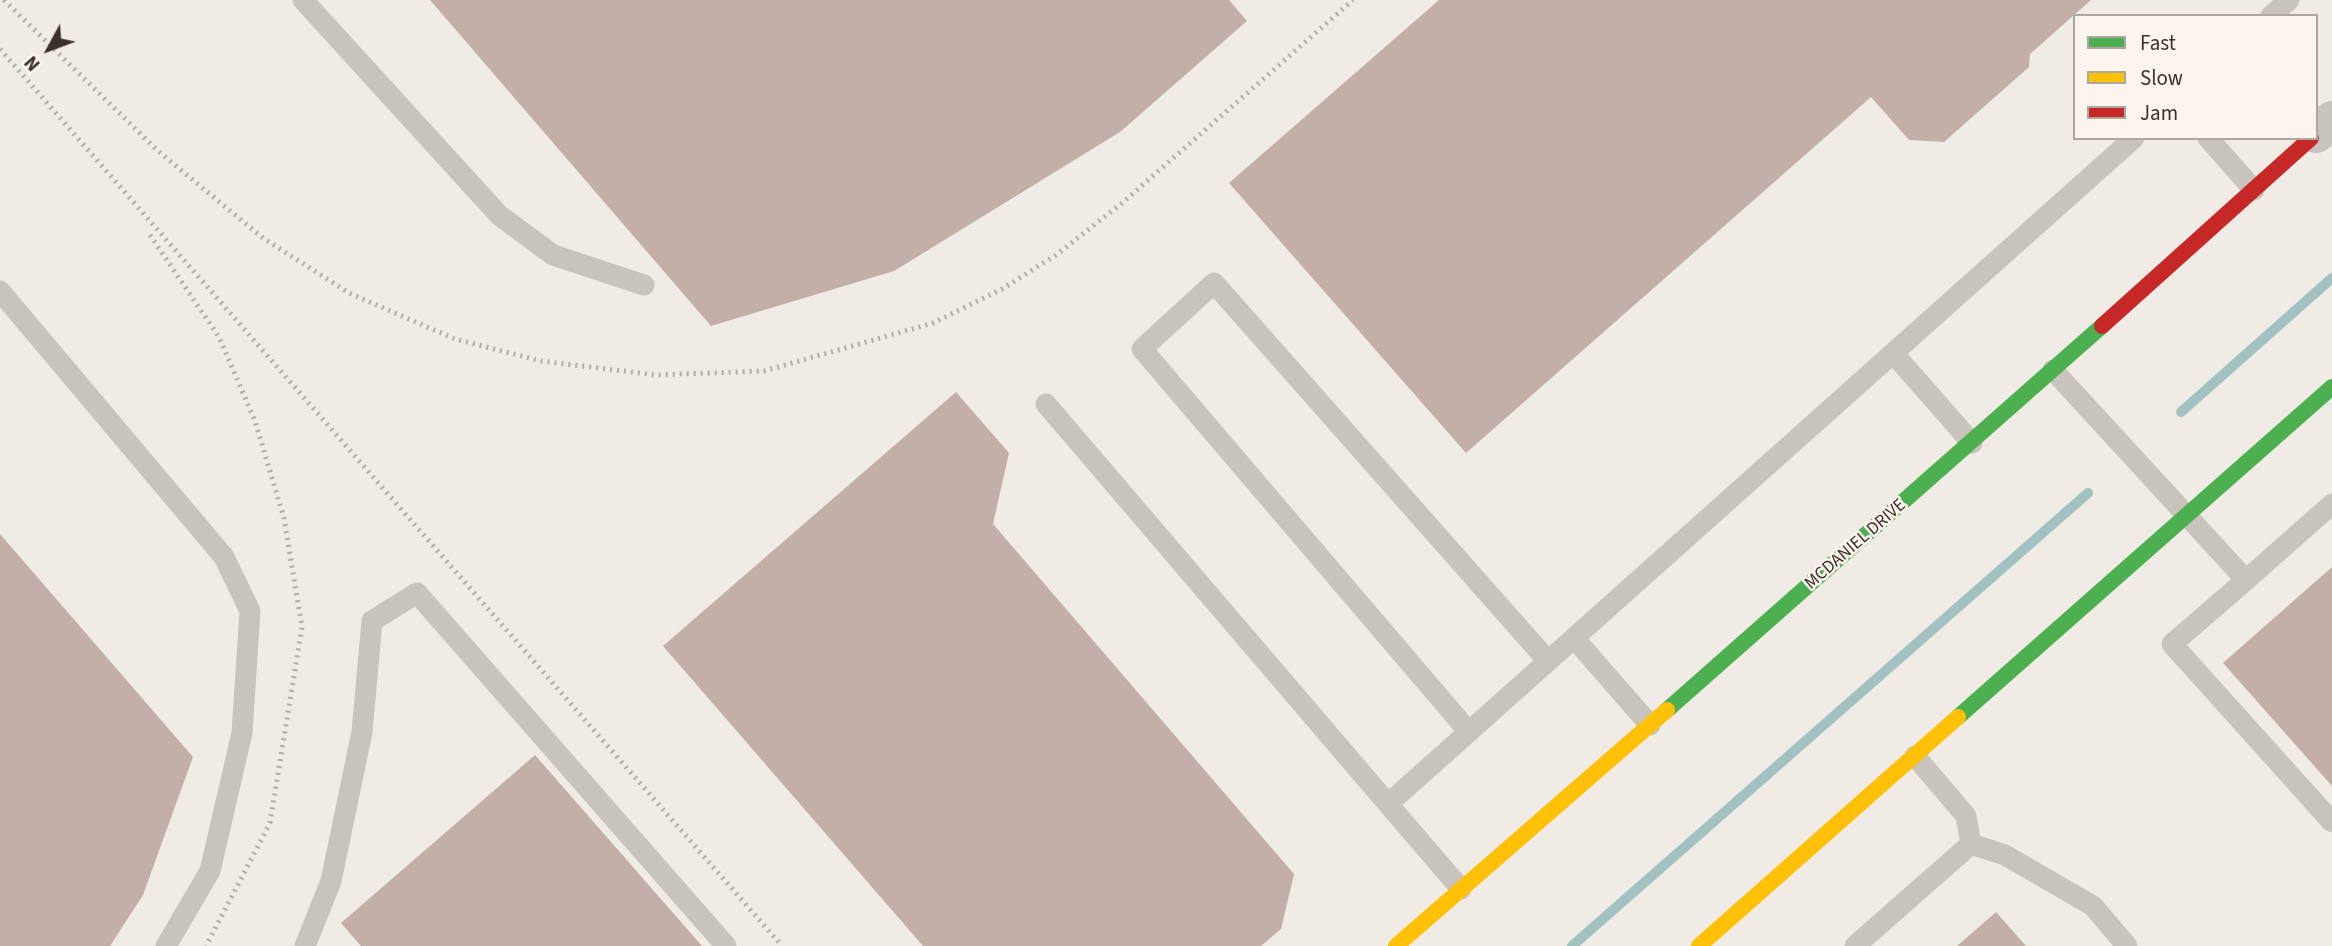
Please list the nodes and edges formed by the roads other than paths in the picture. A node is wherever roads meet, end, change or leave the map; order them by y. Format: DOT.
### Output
graph roads {
  1 [pos="303,0"];
  2 [pos="2289,0"];
  3 [pos="2273,14"];
  4 [pos="2332,120"];
  5 [pos="2318,132"];
  6 [pos="2132,140"];
  7 [pos="2210,140"];
  8 [pos="2309,140"];
  9 [pos="2254,190"];
  10 [pos="644,285"];
  11 [pos="0,291"];
  12 [pos="1893,353"];
  13 [pos="2053,370"];
  14 [pos="2332,387"];
  15 [pos="1046,404"];
  16 [pos="1972,443"];
  17 [pos="2332,504"];
  18 [pos="2186,516"];
  19 [pos="2246,580"];
  20 [pos="1574,638"];
  21 [pos="1548,661"];
  22 [pos="1650,725"];
  23 [pos="1469,732"];
  24 [pos="1915,756"];
  25 [pos="1388,804"];
  26 [pos="2332,822"];
  27 [pos="1971,844"];
  28 [pos="1461,889"];
  29 [pos="166,946"];
  30 [pos="305,946"];
  31 [pos="726,946"];
  32 [pos="1396,946"];
  33 [pos="1699,946"];
  34 [pos="1855,946"];
  35 [pos="2127,946"];
  1 -- 10 [label="lane"];
  2 -- 3 [label="lane"];
  4 -- 5 [label="street"];
  6 -- 12 [label="lane"];
  7 -- 9 [label="lane"];
  8 -- 9 [label="street, MCDANIEL DRIVE"];
  9 -- 13 [label="street, MCDANIEL DRIVE"];
  11 -- 29 [label="lane"];
  12 -- 16 [label="lane"];
  12 -- 20 [label="lane"];
  13 -- 16 [label="street, MCDANIEL DRIVE"];
  13 -- 18 [label="lane"];
  14 -- 18 [label="street"];
  15 -- 25 [label="lane"];
  16 -- 22 [label="street, MCDANIEL DRIVE"];
  17 -- 19 [label="lane"];
  18 -- 19 [label="lane"];
  18 -- 24 [label="street"];
  19 -- 26 [label="lane"];
  20 -- 21 [label="lane"];
  20 -- 22 [label="lane"];
  21 -- 23 [label="lane"];
  21 -- 23 [label="lane"];
  22 -- 28 [label="street, MCDANIEL DRIVE"];
  23 -- 25 [label="lane"];
  24 -- 27 [label="lane"];
  24 -- 33 [label="street"];
  25 -- 28 [label="lane"];
  27 -- 34 [label="lane"];
  27 -- 35 [label="lane"];
  28 -- 32 [label="street, MCDANIEL DRIVE"];
  30 -- 31 [label="lane"];
}
